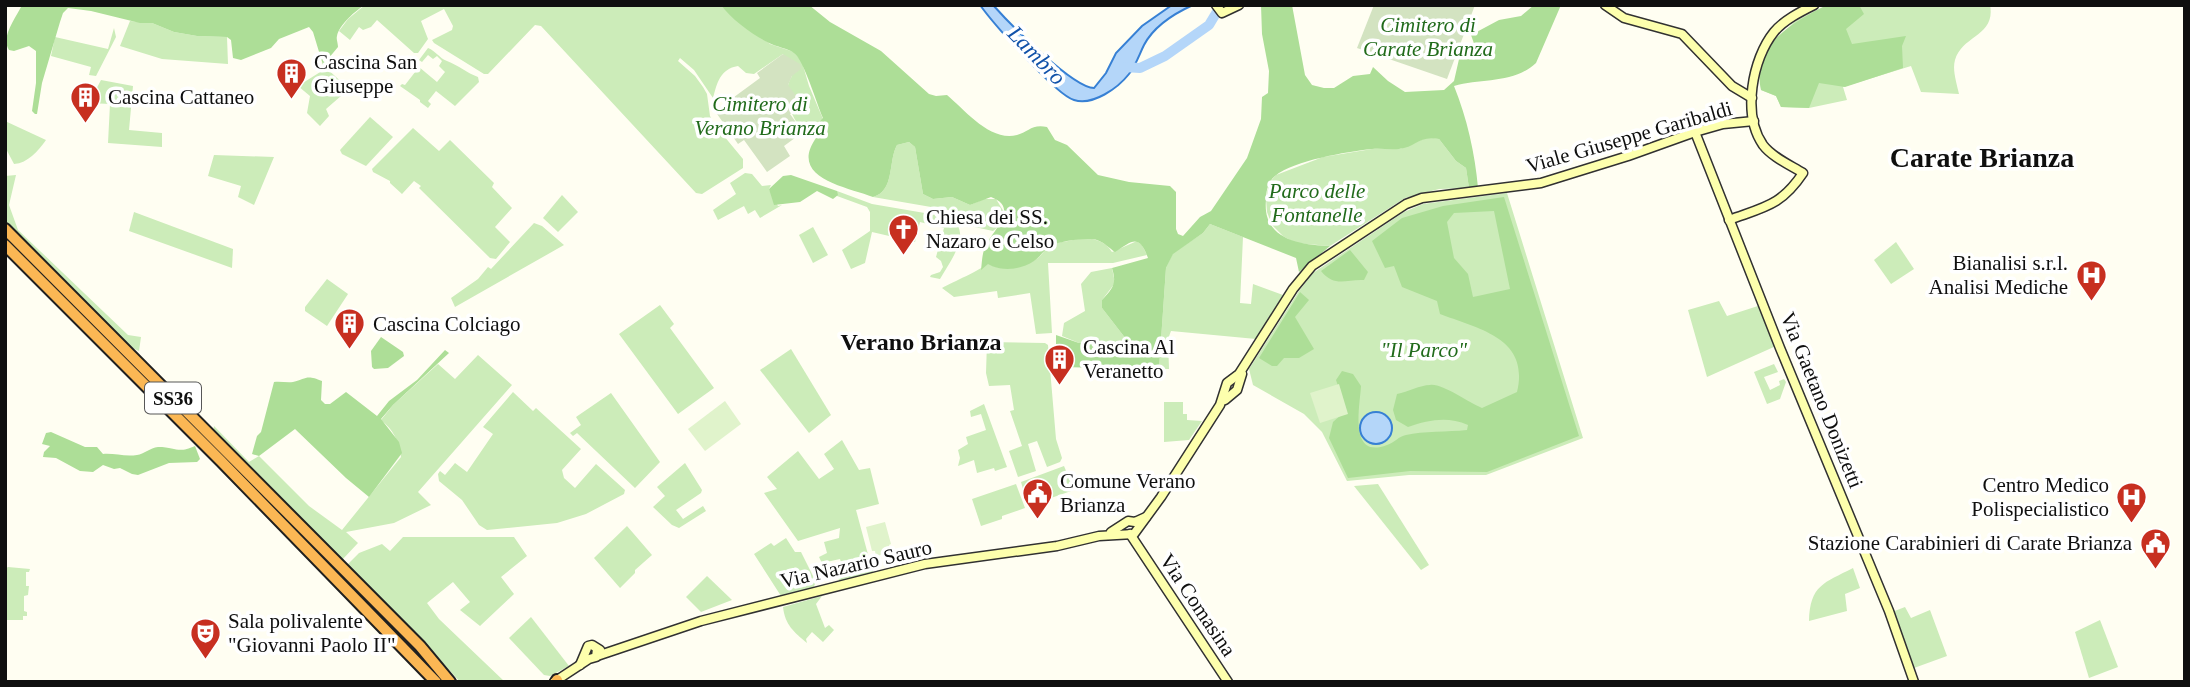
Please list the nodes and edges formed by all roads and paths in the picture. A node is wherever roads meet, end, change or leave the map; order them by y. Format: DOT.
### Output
graph roads {
  1 [pos="1239,5"];
  2 [pos="1605,5"];
  3 [pos="1814,5"];
  4 [pos="1218,9"];
  5 [pos="1752,98"];
  6 [pos="1754,121"];
  7 [pos="1695,132"];
  8 [pos="1729,220"];
  9 [pos="5,229"];
  10 [pos="5,245"];
  11 [pos="1132,529"];
  12 [pos="330,564"];
  13 [pos="344,578"];
  14 [pos="556,681"];
  15 [pos="436,682"];
  16 [pos="450,682"];
  17 [pos="1228,682"];
  18 [pos="1914,682"];
  1 -- 4 [label="main road"];
  2 -- 5 [label="main road"];
  3 -- 5 [label="main road"];
  5 -- 6 [label="main road"];
  6 -- 7 [label="main road, Viale Giuseppe Garibaldi"];
  6 -- 8 [label="main road"];
  7 -- 8 [label="main road, Via Gaetano Donizetti"];
  7 -- 11 [label="main road, Viale Giuseppe Garibaldi"];
  8 -- 18 [label="main road, Via Gaetano Donizetti"];
  9 -- 12 [label="highway, SS36"];
  10 -- 12 [label="highway, SS36"];
  11 -- 14 [label="main road, Via Nazario Sauro"];
  11 -- 17 [label="main road, Via Comasina"];
  12 -- 13 [label="highway, SS36"];
  13 -- 15 [label="highway, SS36"];
  13 -- 16 [label="highway, SS36"];
}
